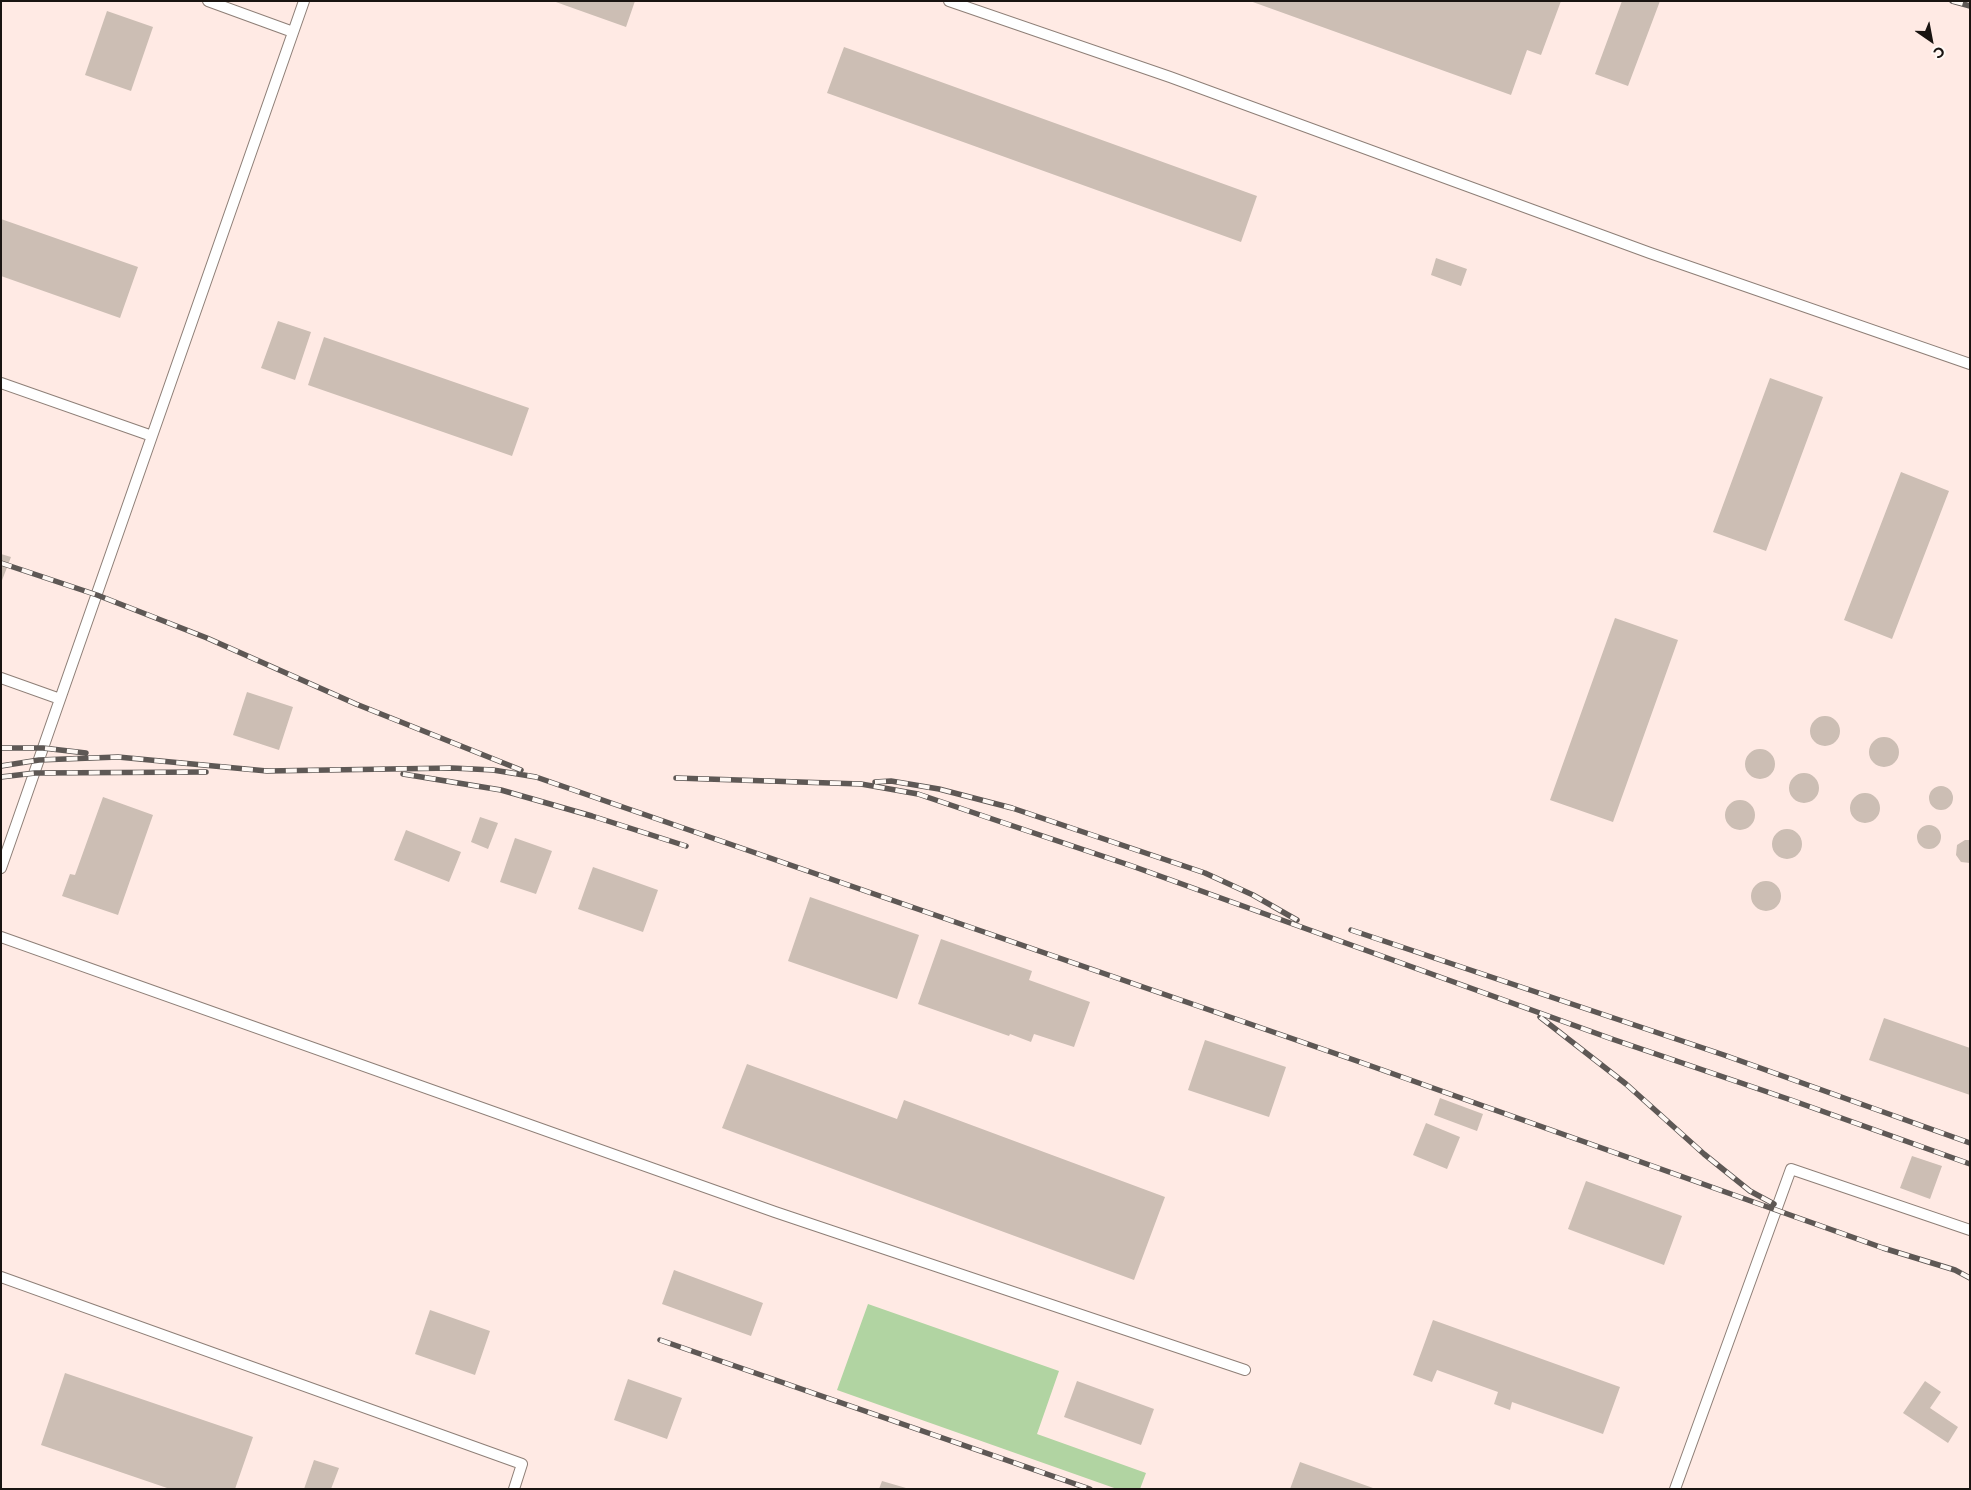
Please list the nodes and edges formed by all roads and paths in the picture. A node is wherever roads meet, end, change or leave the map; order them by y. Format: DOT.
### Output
graph roads {
  1 [pos="208,1"];
  2 [pos="304,1"];
  3 [pos="949,1"];
  4 [pos="293,32"];
  5 [pos="1970,364"];
  6 [pos="1,383"];
  7 [pos="152,436"];
  8 [pos="1,678"];
  9 [pos="60,699"];
  10 [pos="1,868"];
  11 [pos="1,937"];
  12 [pos="1970,1230"];
  13 [pos="1,1277"];
  14 [pos="1245,1370"];
  15 [pos="514,1489"];
  16 [pos="1675,1489"];
  1 -- 4 [label="lane"];
  2 -- 4 [label="lane"];
  3 -- 5 [label="lane"];
  4 -- 7 [label="lane"];
  6 -- 7 [label="lane"];
  7 -- 9 [label="lane"];
  8 -- 9 [label="lane"];
  9 -- 10 [label="lane"];
  11 -- 14 [label="lane"];
  12 -- 16 [label="lane"];
  13 -- 15 [label="lane"];
}
